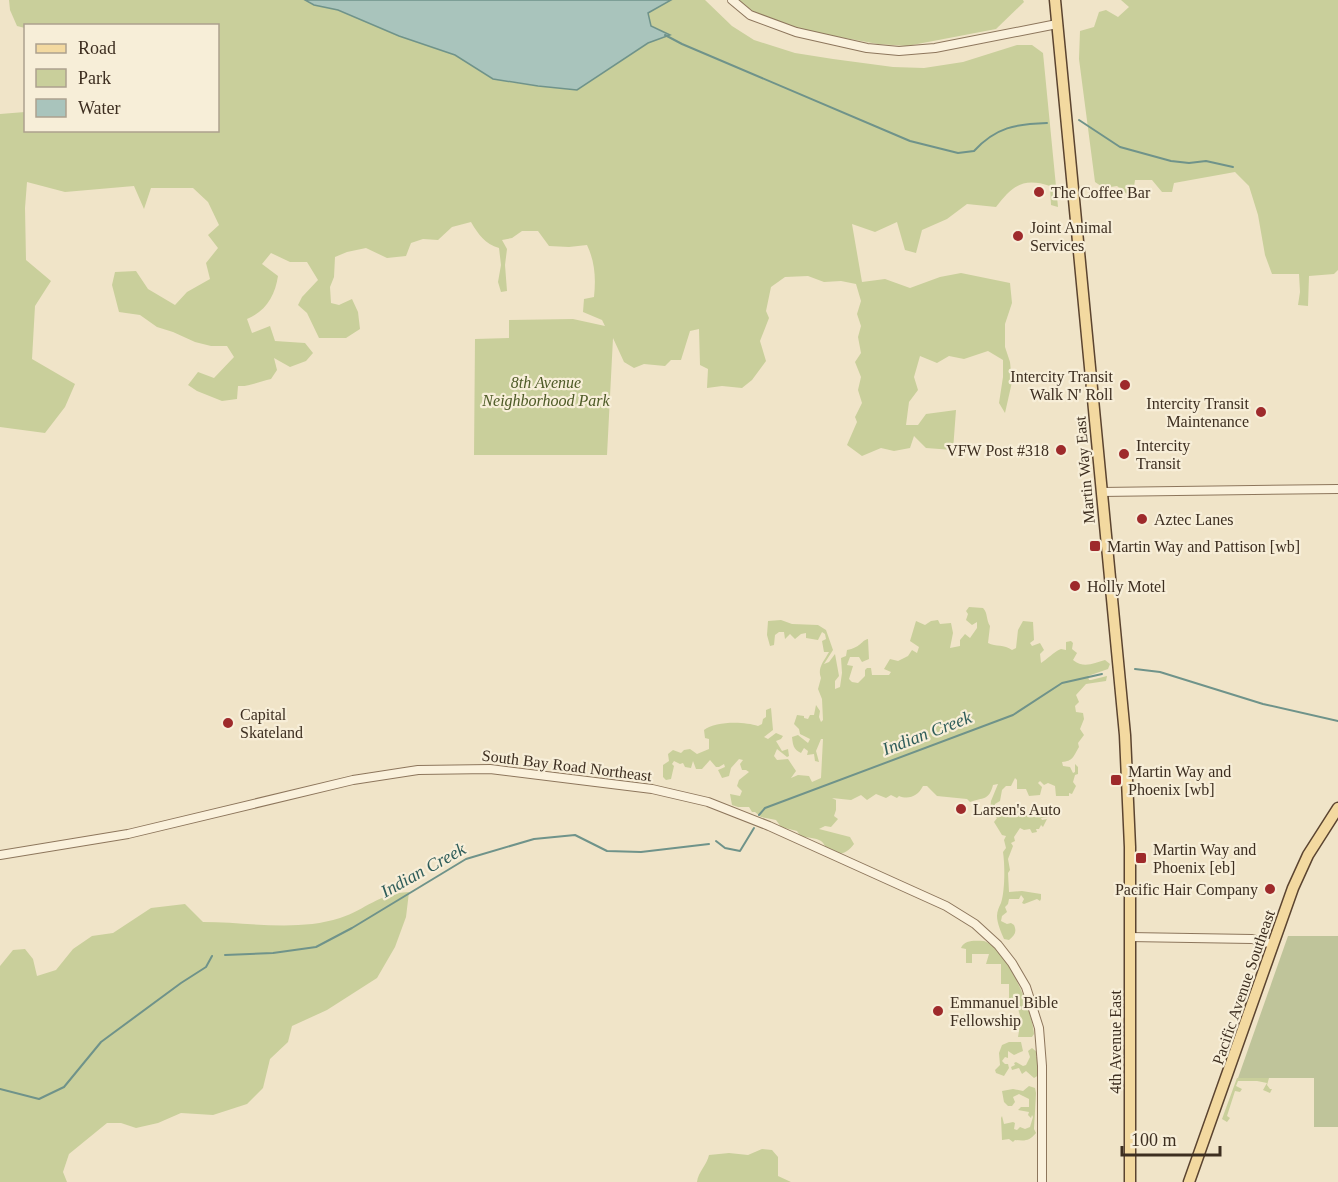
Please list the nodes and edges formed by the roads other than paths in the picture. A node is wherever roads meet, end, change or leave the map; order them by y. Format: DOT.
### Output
graph roads {
  1 [pos="732,0"];
  2 [pos="1054,0"];
  3 [pos="1057,24"];
  4 [pos="1338,489"];
  5 [pos="1101,492"];
  6 [pos="1338,808"];
  7 [pos="0,855"];
  8 [pos="1129,938"];
  9 [pos="1273,944"];
  10 [pos="1042,1182"];
  11 [pos="1130,1182"];
  12 [pos="1189,1182"];
  1 -- 3 [label="street"];
  2 -- 3 [label="main road, Martin Way East"];
  3 -- 5 [label="main road, Martin Way East"];
  4 -- 5 [label="street"];
  5 -- 8 [label="main road, Martin Way East"];
  6 -- 9 [label="main road, Pacific Avenue Southeast"];
  7 -- 10 [label="street, South Bay Road Northeast"];
  8 -- 9 [label="street"];
  8 -- 11 [label="main road, 4th Avenue East"];
  9 -- 12 [label="main road, Pacific Avenue Southeast"];
}
